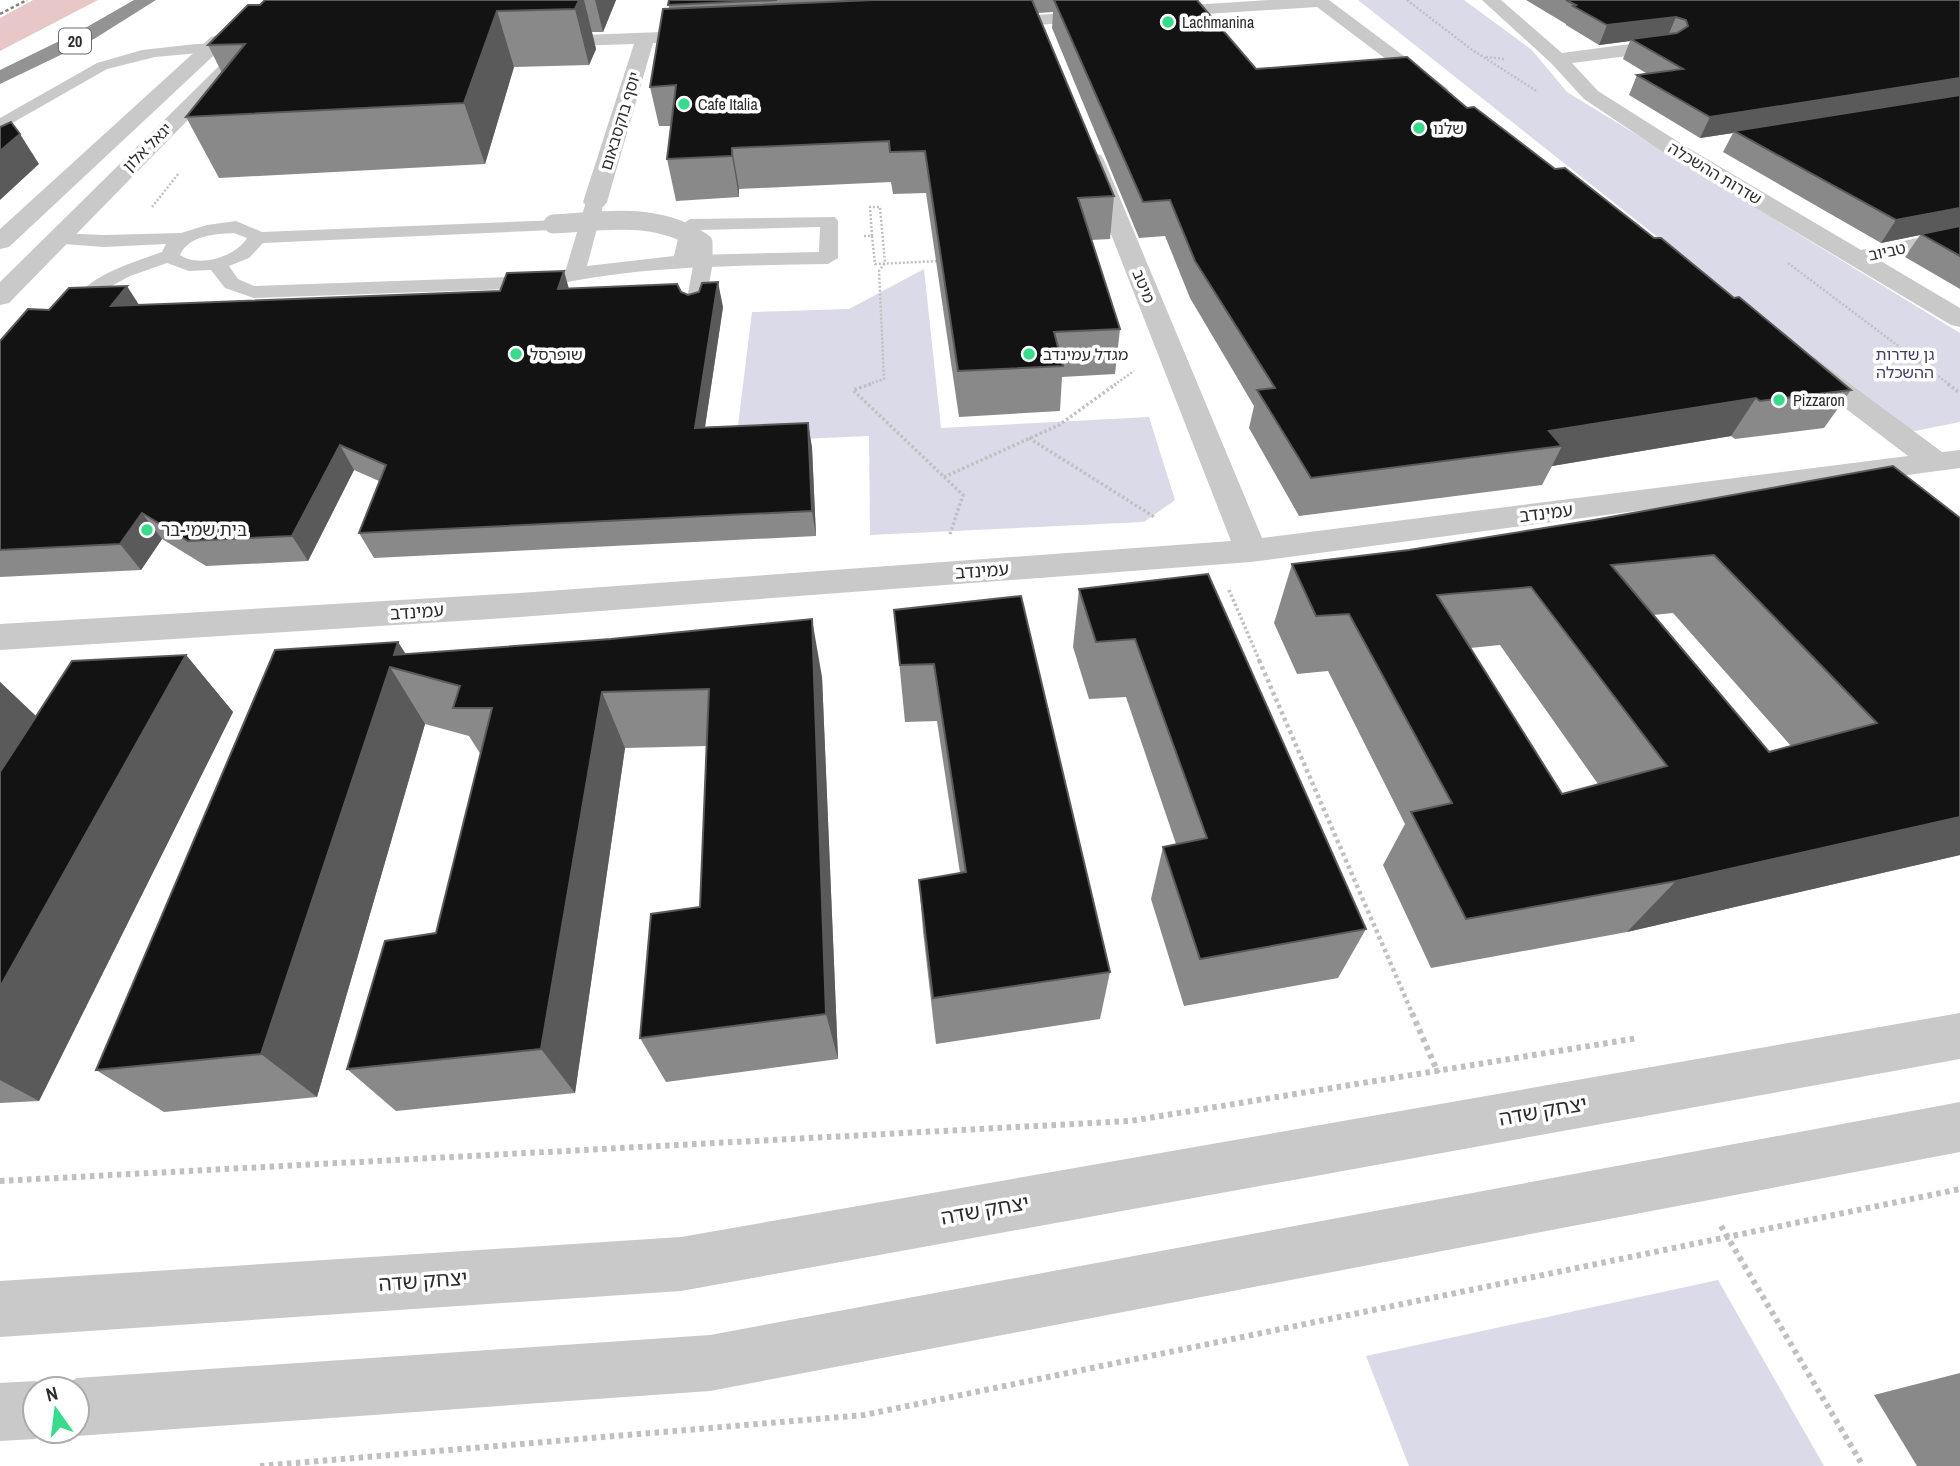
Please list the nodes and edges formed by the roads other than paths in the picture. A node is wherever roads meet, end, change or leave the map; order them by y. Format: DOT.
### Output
graph roads {
  1 [pos="147,0"];
  2 [pos="296,0"];
  3 [pos="1491,0"];
  4 [pos="1321,1"];
  5 [pos="1037,20"];
  6 [pos="237,24"];
  7 [pos="973,24"];
  8 [pos="533,35"];
  9 [pos="724,36"];
  10 [pos="645,40"];
  11 [pos="1668,45"];
  12 [pos="247,46"];
  13 [pos="272,46"];
  14 [pos="1047,46"];
  15 [pos="210,48"];
  16 [pos="1558,59"];
  17 [pos="0,78"];
  18 [pos="1456,103"];
  19 [pos="0,125"];
  20 [pos="1084,136"];
  21 [pos="1704,146"];
  22 [pos="1677,151"];
  23 [pos="595,202"];
  24 [pos="1960,236"];
  25 [pos="185,238"];
  26 [pos="256,238"];
  27 [pos="57,239"];
  28 [pos="0,242"];
  29 [pos="170,256"];
  30 [pos="1856,258"];
  31 [pos="683,261"];
  32 [pos="218,264"];
  33 [pos="575,273"];
  34 [pos="0,297"];
  35 [pos="695,308"];
  36 [pos="1960,319"];
  37 [pos="58,329"];
  38 [pos="1791,354"];
  39 [pos="1948,461"];
  40 [pos="1251,551"];
  41 [pos="0,637"];
  42 [pos="1960,1036"];
  43 [pos="1960,1128"];
  44 [pos="0,1309"];
  45 [pos="91,1406"];
  46 [pos="21,1411"];
  47 [pos="0,1412"];
  1 -- 17 [label="highway, 20"];
  2 -- 12 [label="street, יגאל אלון"];
  3 -- 16 [label="street, שדרות ההשכלה"];
  4 -- 5 [label="street"];
  4 -- 18 [label="street"];
  5 -- 7 [label="street"];
  5 -- 14 [label="street"];
  6 -- 15 [label="street, יגאל אלון"];
  8 -- 10 [label="street"];
  9 -- 10 [label="street"];
  10 -- 23 [label="street, יוסף בוקסבאום"];
  11 -- 16 [label="street"];
  12 -- 13 [label="street"];
  12 -- 15 [label="street"];
  12 -- 27 [label="street, יגאל אלון"];
  15 -- 19 [label="lane"];
  15 -- 28 [label="street, יגאל אלון"];
  16 -- 22 [label="street, שדרות ההשכלה"];
  20 -- 40 [label="street, מיטב"];
  21 -- 22 [label="street"];
  22 -- 30 [label="street, שדרות ההשכלה"];
  23 -- 33 [label="lane"];
  24 -- 30 [label="street, טביוב"];
  25 -- 26 [label="lane"];
  25 -- 27 [label="lane"];
  25 -- 29 [label="lane"];
  26 -- 32 [label="lane"];
  26 -- 35 [label="lane, bridge"];
  27 -- 34 [label="street, יגאל אלון"];
  29 -- 32 [label="lane"];
  29 -- 37 [label="lane"];
  30 -- 36 [label="street, שדרות ההשכלה"];
  31 -- 31 [label="lane"];
  31 -- 33 [label="lane"];
  32 -- 33 [label="lane"];
  38 -- 39 [label="street"];
  39 -- 40 [label="street, עמינדב"];
  40 -- 41 [label="street, עמינדב"];
  42 -- 44 [label="street, יצחק שדה"];
  43 -- 45 [label="street"];
  46 -- 47 [label="street"];
}
